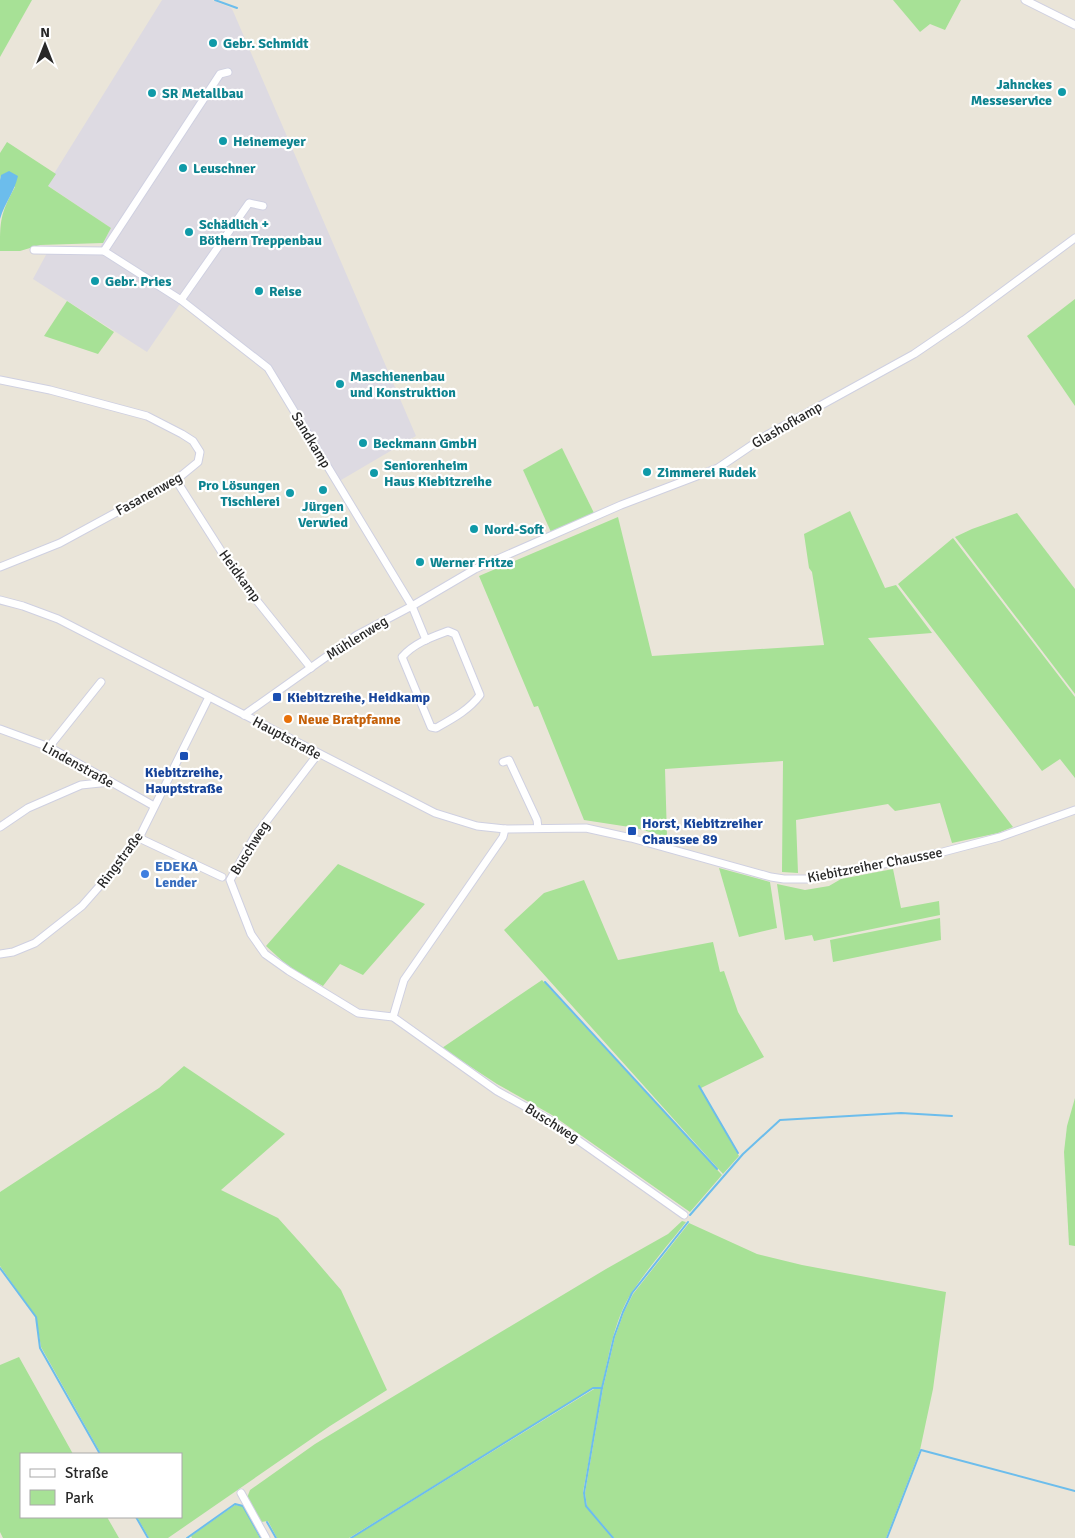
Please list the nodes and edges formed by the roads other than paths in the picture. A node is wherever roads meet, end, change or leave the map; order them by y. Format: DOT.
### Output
graph roads {
  1 [pos="1025,0"];
  2 [pos="1075,25"];
  3 [pos="228,72"];
  4 [pos="263,206"];
  5 [pos="1075,238"];
  6 [pos="34,250"];
  7 [pos="104,251"];
  8 [pos="181,300"];
  9 [pos="0,380"];
  10 [pos="176,480"];
  11 [pos="0,567"];
  12 [pos="474,570"];
  13 [pos="0,600"];
  14 [pos="412,606"];
  15 [pos="426,640"];
  16 [pos="311,668"];
  17 [pos="101,682"];
  18 [pos="209,697"];
  19 [pos="244,715"];
  20 [pos="0,729"];
  21 [pos="49,747"];
  22 [pos="318,754"];
  23 [pos="503,762"];
  24 [pos="111,782"];
  25 [pos="154,806"];
  26 [pos="1075,810"];
  27 [pos="0,827"];
  28 [pos="538,828"];
  29 [pos="586,828"];
  30 [pos="505,829"];
  31 [pos="139,838"];
  32 [pos="222,877"];
  33 [pos="0,954"];
  34 [pos="393,1017"];
  35 [pos="684,1215"];
  36 [pos="240,1493"];
  37 [pos="266,1538"];
  1 -- 2 [label="street"];
  3 -- 7 [label="street"];
  4 -- 8 [label="street"];
  5 -- 12 [label="street, Glashofkamp"];
  6 -- 7 [label="street"];
  7 -- 8 [label="street, Sandkamp"];
  8 -- 14 [label="street, Sandkamp"];
  9 -- 10 [label="street, Fasanenweg"];
  10 -- 11 [label="street, Fasanenweg"];
  10 -- 16 [label="street, Heidkamp"];
  12 -- 14 [label="street, Mühlenweg"];
  13 -- 18 [label="street, Hauptstraße"];
  14 -- 15 [label="street, Sandkamp"];
  14 -- 16 [label="street, Mühlenweg"];
  15 -- 15 [label="street"];
  16 -- 19 [label="street, Mühlenweg"];
  17 -- 21 [label="street"];
  18 -- 19 [label="street, Hauptstraße"];
  18 -- 25 [label="street, Ringstraße"];
  19 -- 22 [label="street, Hauptstraße"];
  20 -- 21 [label="street, Lindenstraße"];
  21 -- 24 [label="street, Lindenstraße"];
  22 -- 30 [label="street, Hauptstraße"];
  22 -- 34 [label="street, Buschweg"];
  23 -- 28 [label="street"];
  24 -- 25 [label="street, Lindenstraße"];
  24 -- 27 [label="street"];
  25 -- 31 [label="street, Ringstraße"];
  26 -- 29 [label="street, Kiebitzreiher Chaussee"];
  28 -- 29 [label="street, Hauptstraße"];
  28 -- 30 [label="street, Hauptstraße"];
  30 -- 34 [label="street"];
  31 -- 32 [label="street"];
  31 -- 33 [label="street, Ringstraße"];
  34 -- 35 [label="street, Buschweg"];
  36 -- 37 [label="street"];
}
